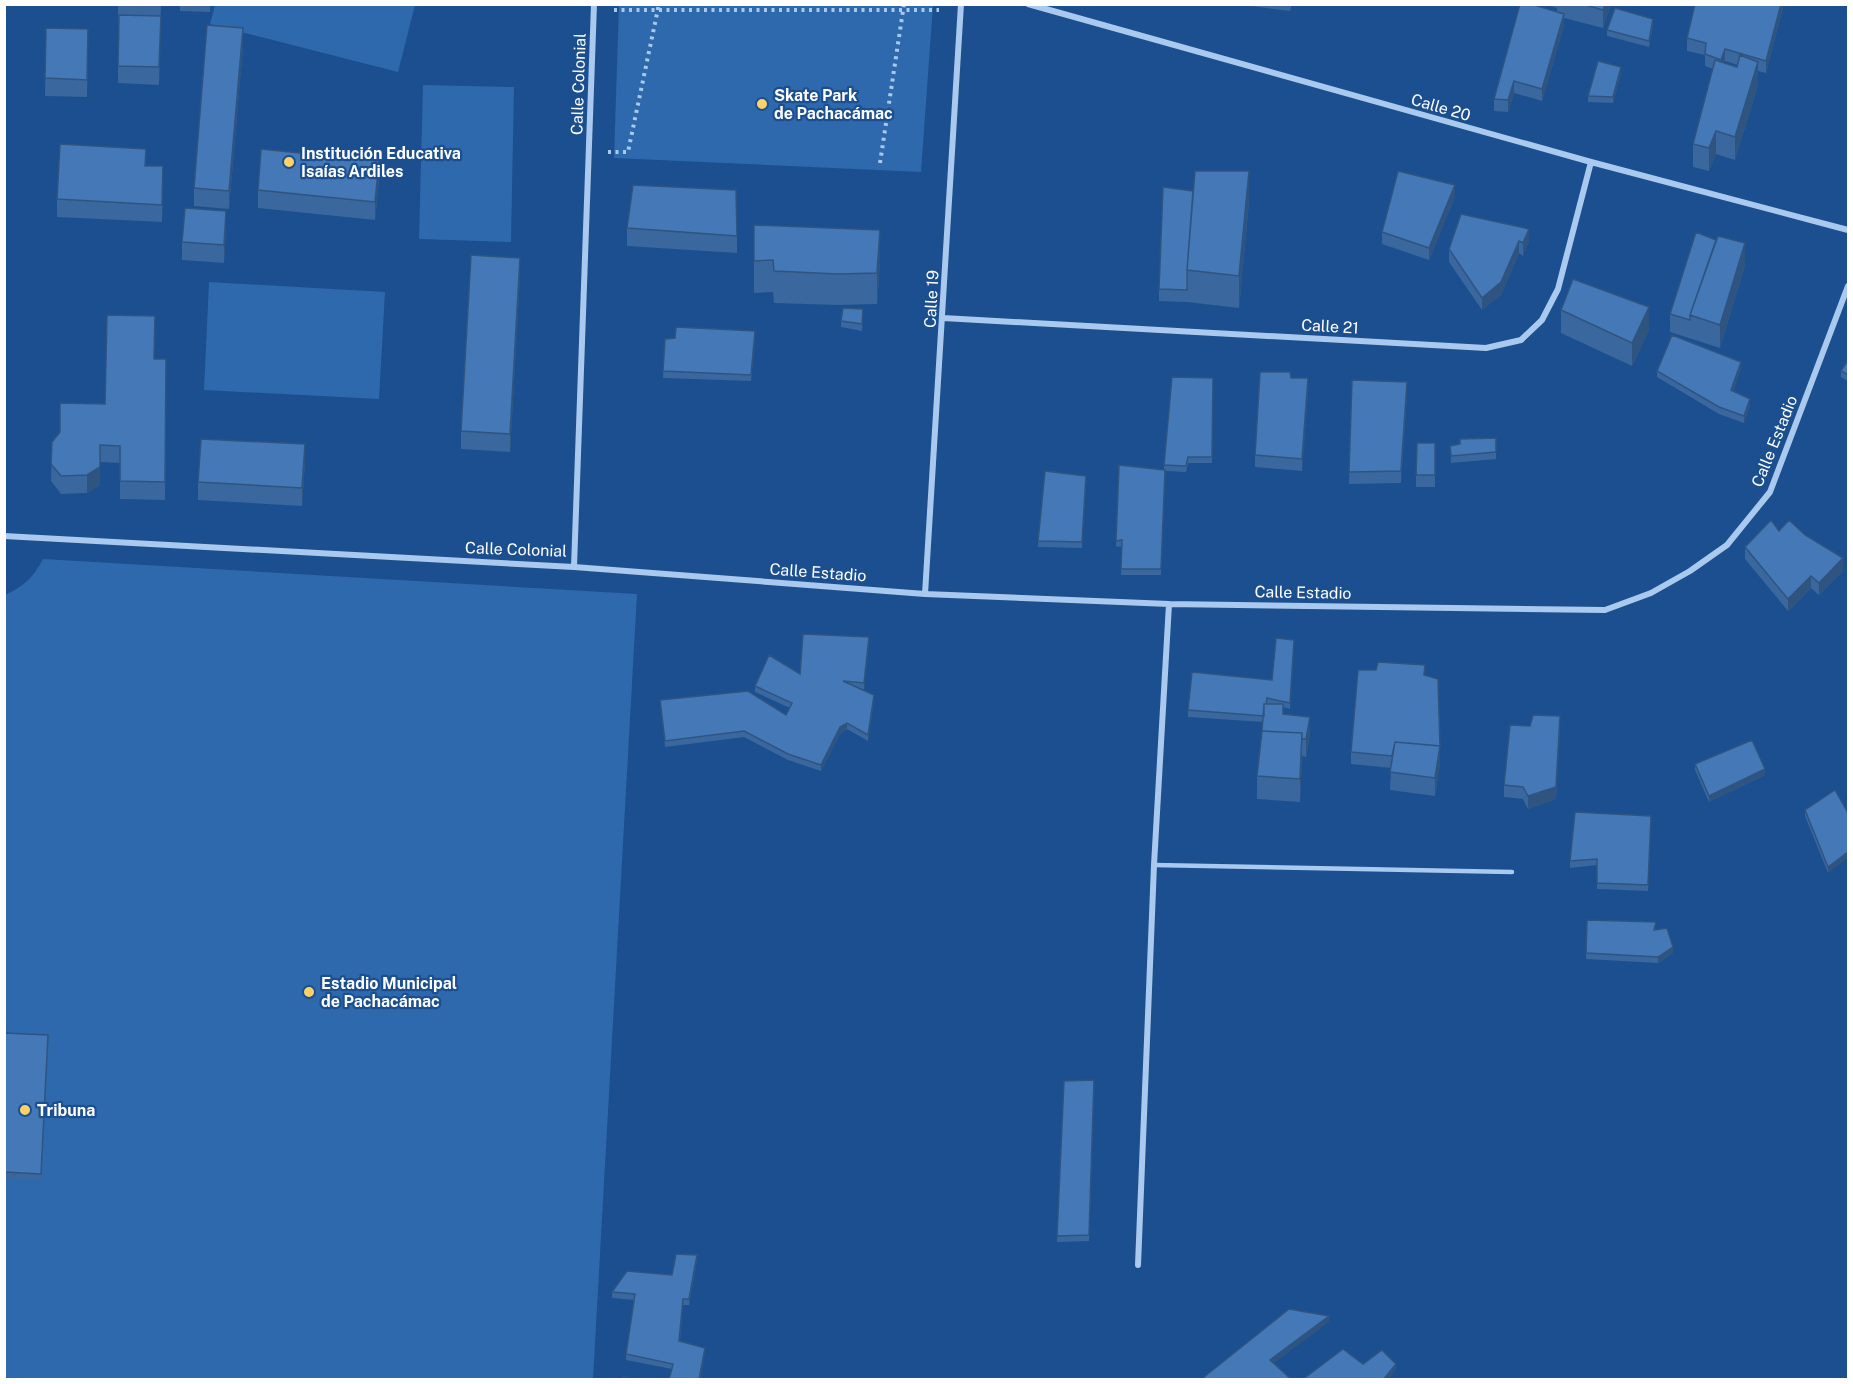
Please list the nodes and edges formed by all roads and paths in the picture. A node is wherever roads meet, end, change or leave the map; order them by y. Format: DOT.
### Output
graph roads {
  1 [pos="659,4"];
  2 [pos="1028,4"];
  3 [pos="594,7"];
  4 [pos="903,7"];
  5 [pos="961,7"];
  6 [pos="658,10"];
  7 [pos="590,151"];
  8 [pos="1591,162"];
  9 [pos="880,163"];
  10 [pos="1848,230"];
  11 [pos="1848,286"];
  12 [pos="943,318"];
  13 [pos="4,536"];
  14 [pos="574,567"];
  15 [pos="925,594"];
  16 [pos="1169,604"];
  17 [pos="1154,865"];
  18 [pos="1512,872"];
  19 [pos="1138,1265"];
  1 -- 6 [label="path"];
  2 -- 8 [label="street, Calle 20"];
  3 -- 6 [label="path"];
  3 -- 7 [label="street, Calle Colonial"];
  4 -- 5 [label="path"];
  4 -- 6 [label="path"];
  4 -- 9 [label="path"];
  5 -- 12 [label="street, Calle 19"];
  6 -- 7 [label="path"];
  7 -- 14 [label="street, Calle Colonial"];
  8 -- 10 [label="street, Calle 20"];
  8 -- 12 [label="street, Calle 21"];
  11 -- 16 [label="street, Calle Estadio"];
  12 -- 15 [label="street, Calle 19"];
  13 -- 14 [label="street, Calle Colonial"];
  14 -- 15 [label="street, Calle Estadio"];
  15 -- 16 [label="street, Calle Estadio"];
  16 -- 17 [label="street"];
  17 -- 18 [label="lane"];
  17 -- 19 [label="street"];
}
